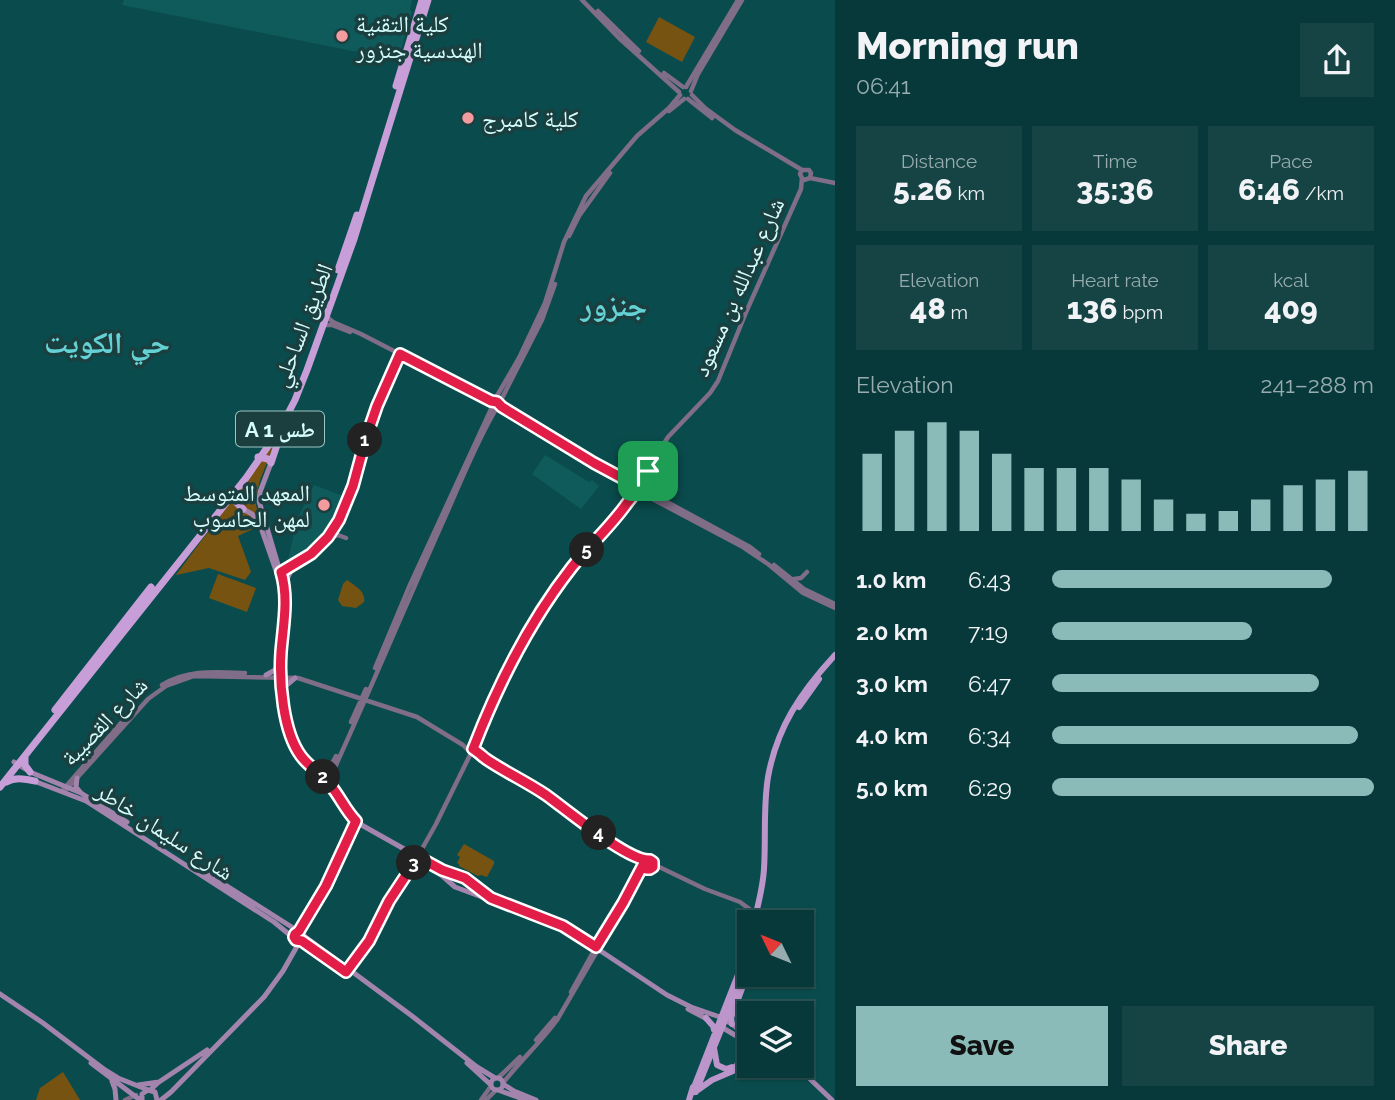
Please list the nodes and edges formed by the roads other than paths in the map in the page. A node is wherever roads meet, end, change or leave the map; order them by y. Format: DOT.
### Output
graph roads {
  1 [pos="422,0"];
  2 [pos="428,0"];
  3 [pos="585,0"];
  4 [pos="740,0"];
  5 [pos="685,93"];
  6 [pos="805,176"];
  7 [pos="835,182"];
  8 [pos="329,322"];
  9 [pos="401,356"];
  10 [pos="495,405"];
  11 [pos="286,418"];
  12 [pos="259,457"];
  13 [pos="361,460"];
  14 [pos="271,463"];
  15 [pos="354,465"];
  16 [pos="237,481"];
  17 [pos="636,488"];
  18 [pos="234,492"];
  19 [pos="243,509"];
  20 [pos="215,516"];
  21 [pos="346,538"];
  22 [pos="328,539"];
  23 [pos="279,565"];
  24 [pos="289,570"];
  25 [pos="807,572"];
  26 [pos="280,575"];
  27 [pos="791,579"];
  28 [pos="284,585"];
  29 [pos="835,606"];
  30 [pos="835,658"];
  31 [pos="279,664"];
  32 [pos="266,675"];
  33 [pos="280,676"];
  34 [pos="296,678"];
  35 [pos="282,688"];
  36 [pos="363,699"];
  37 [pos="471,750"];
  38 [pos="28,751"];
  39 [pos="14,766"];
  40 [pos="330,768"];
  41 [pos="315,770"];
  42 [pos="30,772"];
  43 [pos="77,778"];
  44 [pos="0,780"];
  45 [pos="35,781"];
  46 [pos="325,781"];
  47 [pos="0,787"];
  48 [pos="65,789"];
  49 [pos="80,793"];
  50 [pos="356,823"];
  51 [pos="417,858"];
  52 [pos="644,863"];
  53 [pos="651,867"];
  54 [pos="451,873"];
  55 [pos="447,880"];
  56 [pos="759,901"];
  57 [pos="740,902"];
  58 [pos="751,910"];
  59 [pos="757,910"];
  60 [pos="758,910"];
  61 [pos="299,936"];
  62 [pos="597,949"];
  63 [pos="347,971"];
  64 [pos="737,977"];
  65 [pos="738,987"];
  66 [pos="738,987"];
  67 [pos="743,987"];
  68 [pos="0,996"];
  69 [pos="714,1021"];
  70 [pos="732,1024"];
  71 [pos="737,1030"];
  72 [pos="737,1036"];
  73 [pos="714,1048"];
  74 [pos="737,1059"];
  75 [pos="737,1066"];
  76 [pos="701,1073"];
  77 [pos="809,1078"];
  78 [pos="110,1079"];
  79 [pos="500,1081"];
  80 [pos="159,1082"];
  81 [pos="137,1085"];
  82 [pos="494,1088"];
  83 [pos="694,1090"];
  84 [pos="171,1092"];
  85 [pos="133,1096"];
  86 [pos="155,1096"];
  87 [pos="116,1100"];
  88 [pos="125,1100"];
  89 [pos="141,1100"];
  90 [pos="169,1100"];
  91 [pos="481,1100"];
  92 [pos="486,1100"];
  93 [pos="526,1100"];
  94 [pos="536,1100"];
  95 [pos="691,1100"];
  96 [pos="832,1100"];
  1 -- 12 [label="highway, الطريق الساحلي / A 1 طس"];
  2 -- 8 [label="highway, الطريق الساحلي / A 1 طس"];
  3 -- 5 [label="street"];
  4 -- 5 [label="street"];
  5 -- 6 [label="street"];
  5 -- 10 [label="street"];
  6 -- 7 [label="street"];
  6 -- 17 [label="street, شارع عبدالله بن مسعود"];
  8 -- 9 [label="street"];
  8 -- 11 [label="highway, الطريق الساحلي / A 1 طس"];
  9 -- 10 [label="street"];
  9 -- 13 [label="street"];
  9 -- 22 [label="street"];
  10 -- 17 [label="street"];
  10 -- 36 [label="street"];
  11 -- 12 [label="highway, الطريق الساحلي / A 1 طس"];
  11 -- 14 [label="highway"];
  12 -- 14 [label="highway"];
  12 -- 16 [label="highway, الطريق الساحلي / A 1 طس"];
  12 -- 18 [label="highway, الطريق الساحلي / A 1 طس"];
  13 -- 15 [label="street"];
  13 -- 24 [label="street"];
  14 -- 23 [label="main road"];
  16 -- 18 [label="highway"];
  16 -- 39 [label="highway, الطريق الساحلي / A 1 طس"];
  17 -- 27 [label="street"];
  17 -- 29 [label="street"];
  17 -- 37 [label="street, شارع عبدالله بن مسعود"];
  18 -- 19 [label="highway"];
  18 -- 20 [label="highway, الطريق الساحلي / A 1 طس"];
  19 -- 20 [label="highway"];
  19 -- 26 [label="main road"];
  20 -- 38 [label="highway, الطريق الساحلي / A 1 طس"];
  21 -- 22 [label="street"];
  22 -- 24 [label="street"];
  23 -- 24 [label="main road"];
  23 -- 26 [label="main road"];
  24 -- 26 [label="street"];
  24 -- 28 [label="main road"];
  25 -- 27 [label="street"];
  26 -- 28 [label="main road"];
  26 -- 31 [label="main road"];
  27 -- 29 [label="street"];
  28 -- 33 [label="main road"];
  30 -- 56 [label="main road"];
  30 -- 60 [label="main road"];
  31 -- 32 [label="main road"];
  31 -- 33 [label="main road"];
  32 -- 33 [label="street, شارع القصيبة"];
  32 -- 48 [label="street, شارع القصيبة"];
  33 -- 34 [label="street"];
  33 -- 35 [label="main road"];
  33 -- 43 [label="street"];
  33 -- 46 [label="main road"];
  34 -- 35 [label="main road"];
  34 -- 36 [label="street"];
  35 -- 41 [label="main road"];
  36 -- 37 [label="street"];
  36 -- 40 [label="street"];
  36 -- 46 [label="street"];
  37 -- 51 [label="street"];
  37 -- 52 [label="street"];
  38 -- 39 [label="highway, الطريق الساحلي / A 1 طس"];
  38 -- 42 [label="highway"];
  39 -- 42 [label="main road, شارع سليمان خاطر"];
  39 -- 44 [label="highway, الطريق الساحلي / A 1 طس"];
  39 -- 45 [label="main road, شارع سليمان خاطر"];
  39 -- 47 [label="highway, الطريق الساحلي / A 1 طس"];
  40 -- 41 [label="main road"];
  40 -- 46 [label="street"];
  41 -- 46 [label="main road"];
  42 -- 48 [label="main road, شارع سليمان خاطر"];
  43 -- 48 [label="street"];
  43 -- 49 [label="main road"];
  45 -- 47 [label="highway"];
  45 -- 48 [label="main road, شارع سليمان خاطر"];
  46 -- 50 [label="main road"];
  48 -- 49 [label="main road, شارع سليمان خاطر"];
  48 -- 61 [label="main road, شارع سليمان خاطر"];
  49 -- 61 [label="main road, شارع سليمان خاطر"];
  50 -- 51 [label="main road"];
  50 -- 61 [label="main road"];
  51 -- 54 [label="main road"];
  51 -- 55 [label="main road"];
  51 -- 63 [label="street"];
  52 -- 53 [label="street"];
  52 -- 53 [label="street"];
  52 -- 62 [label="street"];
  53 -- 57 [label="street"];
  53 -- 62 [label="street"];
  54 -- 55 [label="main road"];
  54 -- 62 [label="main road"];
  55 -- 62 [label="main road"];
  56 -- 57 [label="street"];
  56 -- 59 [label="main road"];
  57 -- 58 [label="street"];
  61 -- 63 [label="main road, شارع سليمان خاطر"];
  61 -- 80 [label="main road"];
  61 -- 84 [label="main road"];
  62 -- 69 [label="main road"];
  62 -- 79 [label="street"];
  63 -- 79 [label="main road, شارع سليمان خاطر"];
  63 -- 82 [label="main road, شارع سليمان خاطر"];
  64 -- 69 [label="main road"];
  65 -- 73 [label="main road, bridge"];
  66 -- 76 [label="main road, bridge"];
  67 -- 70 [label="main road"];
  68 -- 78 [label="main road"];
  68 -- 81 [label="main road"];
  69 -- 70 [label="main road"];
  69 -- 72 [label="main road"];
  69 -- 83 [label="main road"];
  70 -- 71 [label="main road"];
  73 -- 74 [label="main road"];
  73 -- 76 [label="main road, bridge"];
  75 -- 83 [label="main road"];
  76 -- 83 [label="main road"];
  77 -- 96 [label="main road"];
  78 -- 85 [label="main road"];
  78 -- 87 [label="main road"];
  79 -- 82 [label="main road"];
  79 -- 82 [label="main road"];
  79 -- 94 [label="main road, شارع سليمان خاطر"];
  80 -- 81 [label="main road"];
  80 -- 86 [label="main road"];
  81 -- 86 [label="main road"];
  82 -- 91 [label="street"];
  82 -- 92 [label="street"];
  82 -- 93 [label="main road, شارع سليمان خاطر"];
  83 -- 95 [label="main road"];
  84 -- 86 [label="main road"];
  84 -- 90 [label="main road"];
  85 -- 86 [label="street"];
  85 -- 88 [label="street"];
  85 -- 89 [label="main road"];
  86 -- 89 [label="main road"];
}
